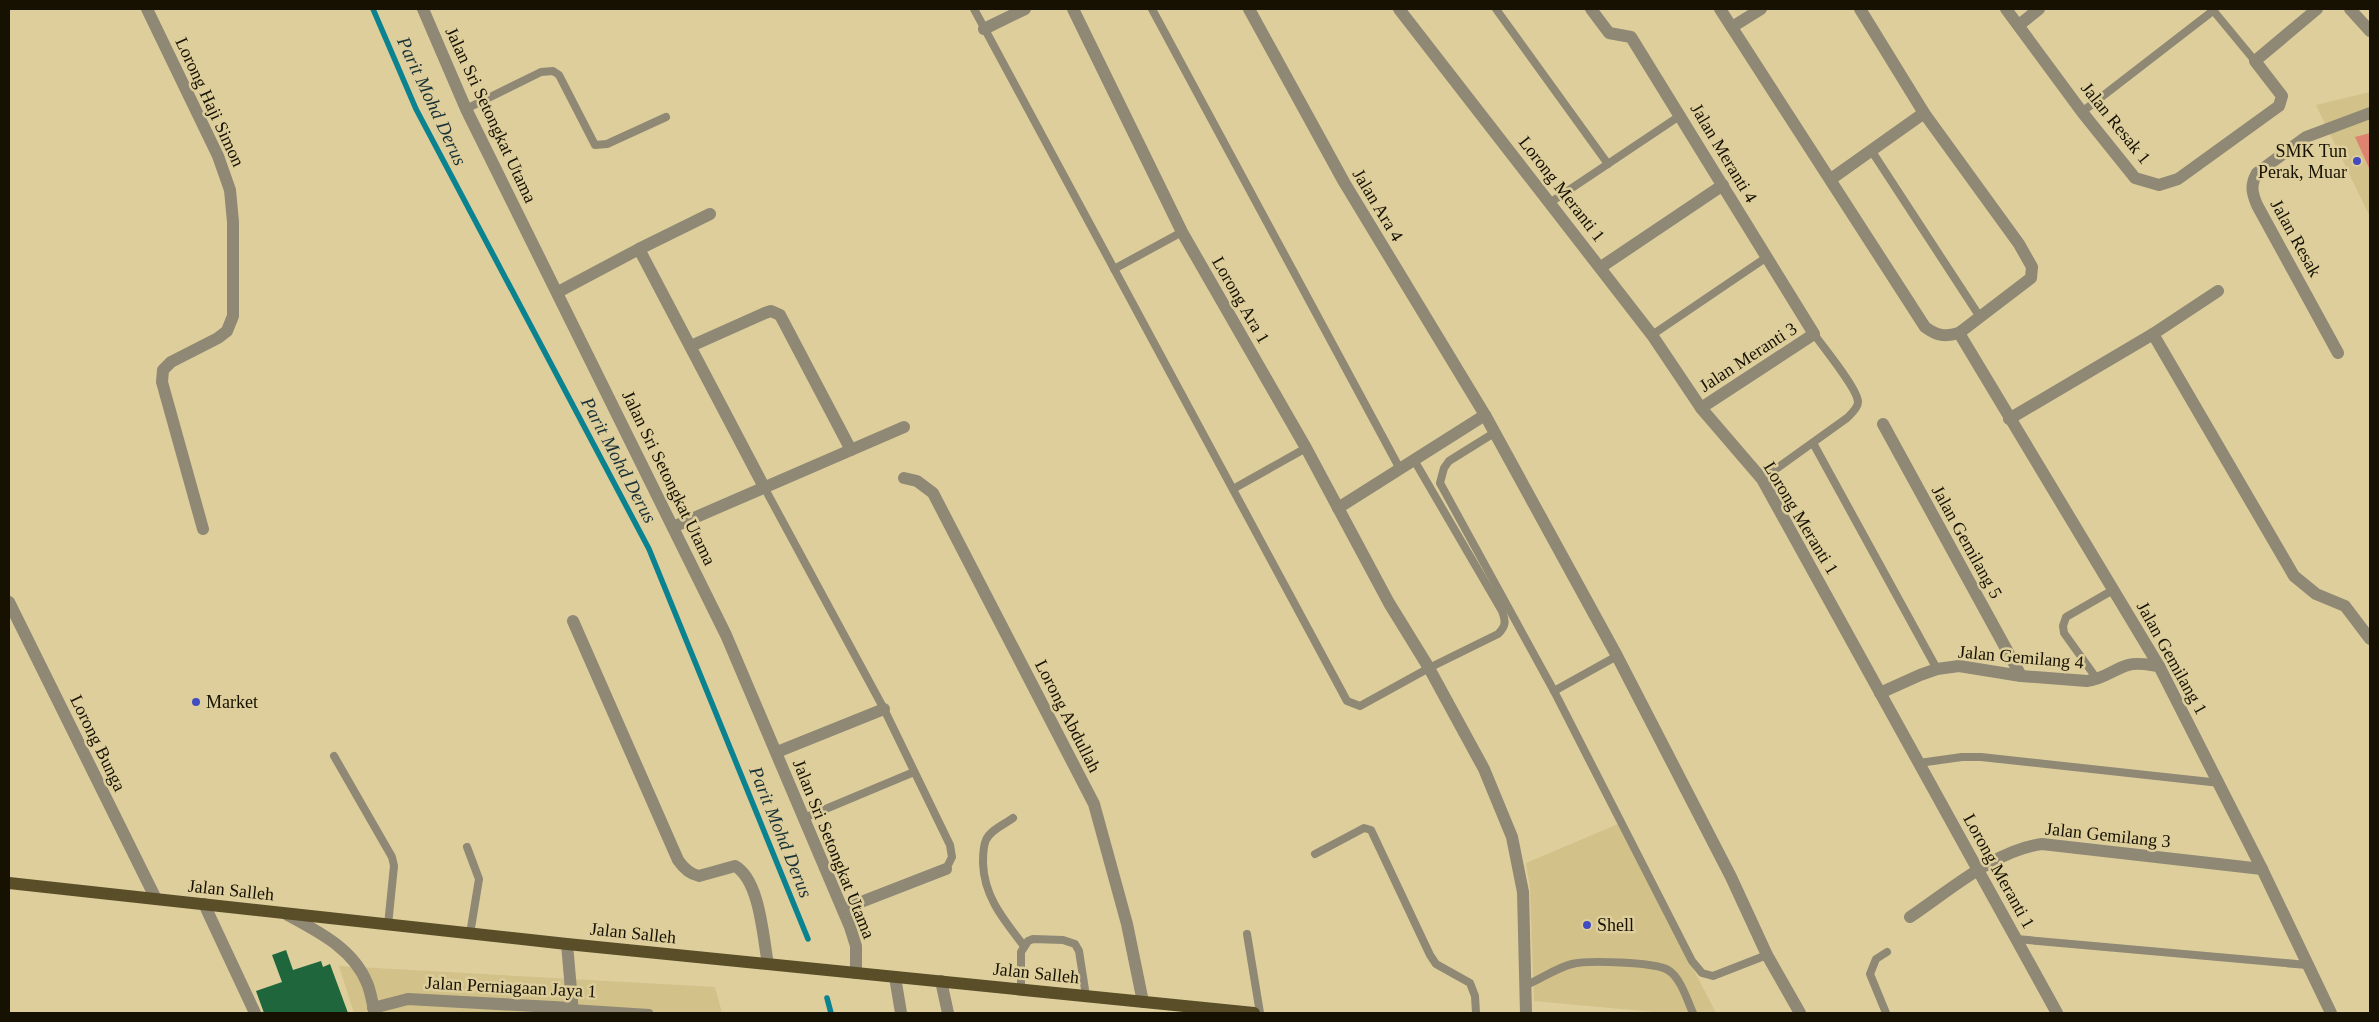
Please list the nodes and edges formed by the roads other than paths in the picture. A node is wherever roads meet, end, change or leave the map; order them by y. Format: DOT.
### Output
graph roads {
  1 [pos="147,9"];
  2 [pos="423,9"];
  3 [pos="974,9"];
  4 [pos="1025,9"];
  5 [pos="1073,9"];
  6 [pos="1152,9"];
  7 [pos="1249,9"];
  8 [pos="1399,9"];
  9 [pos="1496,9"];
  10 [pos="1591,9"];
  11 [pos="1720,9"];
  12 [pos="1761,9"];
  13 [pos="1860,9"];
  14 [pos="2006,9"];
  15 [pos="2040,9"];
  16 [pos="2317,9"];
  17 [pos="2213,10"];
  18 [pos="2353,10"];
  19 [pos="2019,25"];
  20 [pos="1732,27"];
  21 [pos="984,29"];
  22 [pos="2370,31"];
  23 [pos="2255,61"];
  24 [pos="466,109"];
  25 [pos="2082,112"];
  26 [pos="1924,113"];
  27 [pos="2370,113"];
  28 [pos="1681,115"];
  29 [pos="666,117"];
  30 [pos="1871,150"];
  31 [pos="1608,164"];
  32 [pos="1831,179"];
  33 [pos="1723,185"];
  34 [pos="1551,202"];
  35 [pos="710,214"];
  36 [pos="1182,232"];
  37 [pos="639,249"];
  38 [pos="1766,257"];
  39 [pos="1601,267"];
  40 [pos="1114,269"];
  41 [pos="2218,291"];
  42 [pos="558,292"];
  43 [pos="1980,316"];
  44 [pos="1814,334"];
  45 [pos="1959,334"];
  46 [pos="2153,334"];
  47 [pos="1652,335"];
  48 [pos="691,346"];
  49 [pos="2338,353"];
  50 [pos="1701,408"];
  51 [pos="1485,415"];
  52 [pos="2009,419"];
  53 [pos="1883,424"];
  54 [pos="904,427"];
  55 [pos="1494,433"];
  56 [pos="1813,443"];
  57 [pos="1306,448"];
  58 [pos="851,450"];
  59 [pos="1414,460"];
  60 [pos="1400,469"];
  61 [pos="904,478"];
  62 [pos="1762,479"];
  63 [pos="764,488"];
  64 [pos="1233,489"];
  65 [pos="1338,508"];
  66 [pos="673,527"];
  67 [pos="203,529"];
  68 [pos="2113,590"];
  69 [pos="9,602"];
  70 [pos="573,621"];
  71 [pos="2370,640"];
  72 [pos="1617,656"];
  73 [pos="2159,666"];
  74 [pos="1429,668"];
  75 [pos="1937,669"];
  76 [pos="2021,676"];
  77 [pos="2097,679"];
  78 [pos="1554,691"];
  79 [pos="1880,693"];
  80 [pos="884,709"];
  81 [pos="777,752"];
  82 [pos="334,756"];
  83 [pos="1919,763"];
  84 [pos="914,772"];
  85 [pos="2220,783"];
  86 [pos="804,818"];
  87 [pos="1013,818"];
  88 [pos="467,847"];
  89 [pos="1315,854"];
  90 [pos="946,869"];
  91 [pos="2262,869"];
  92 [pos="1979,871"];
  93 [pos="9,883"];
  94 [pos="156,899"];
  95 [pos="204,904"];
  96 [pos="843,909"];
  97 [pos="286,914"];
  98 [pos="1910,917"];
  99 [pos="388,925"];
  100 [pos="470,934"];
  101 [pos="1247,934"];
  102 [pos="2016,939"];
  103 [pos="567,944"];
  104 [pos="1024,946"];
  105 [pos="1887,952"];
  106 [pos="1767,956"];
  107 [pos="768,964"];
  108 [pos="2307,965"];
  109 [pos="856,973"];
  110 [pos="895,977"];
  111 [pos="941,981"];
  112 [pos="1526,985"];
  113 [pos="1021,990"];
  114 [pos="1086,996"];
  115 [pos="1143,1002"];
  116 [pos="374,1011"];
  117 [pos="572,1011"];
  118 [pos="255,1013"];
  119 [pos="649,1013"];
  120 [pos="901,1013"];
  121 [pos="948,1013"];
  122 [pos="1254,1013"];
  123 [pos="1260,1013"];
  124 [pos="1476,1013"];
  125 [pos="1526,1013"];
  126 [pos="1693,1013"];
  127 [pos="1800,1013"];
  128 [pos="1886,1013"];
  129 [pos="2057,1013"];
  130 [pos="2331,1013"];
  1 -- 67 [label="street, Lorong Haji Simon"];
  2 -- 24 [label="street, Jalan Sri Setongkat Utama"];
  3 -- 21 [label="lane"];
  4 -- 21 [label="street"];
  5 -- 36 [label="street, Lorong Ara 1"];
  6 -- 60 [label="lane"];
  7 -- 51 [label="street, Jalan Ara 4"];
  8 -- 34 [label="street, Lorong Meranti 1"];
  9 -- 31 [label="lane"];
  10 -- 28 [label="street, Jalan Meranti 4"];
  11 -- 20 [label="street"];
  12 -- 20 [label="street"];
  13 -- 26 [label="street"];
  14 -- 19 [label="street, Jalan Resak 1"];
  15 -- 19 [label="street"];
  16 -- 23 [label="street"];
  17 -- 23 [label="lane"];
  17 -- 25 [label="lane"];
  18 -- 22 [label="street"];
  19 -- 25 [label="street, Jalan Resak 1"];
  20 -- 32 [label="street"];
  21 -- 40 [label="lane"];
  23 -- 25 [label="street, Jalan Resak 1"];
  24 -- 29 [label="lane"];
  24 -- 42 [label="street, Jalan Sri Setongkat Utama"];
  26 -- 30 [label="street"];
  26 -- 43 [label="street"];
  27 -- 49 [label="street, Jalan Resak"];
  28 -- 31 [label="lane"];
  28 -- 33 [label="street, Jalan Meranti 4"];
  30 -- 32 [label="street"];
  30 -- 43 [label="lane"];
  31 -- 34 [label="lane"];
  32 -- 45 [label="street"];
  33 -- 38 [label="street, Jalan Meranti 4"];
  33 -- 39 [label="street"];
  34 -- 39 [label="street, Lorong Meranti 1"];
  35 -- 37 [label="street"];
  36 -- 40 [label="lane"];
  36 -- 57 [label="street, Lorong Ara 1"];
  37 -- 42 [label="street"];
  37 -- 48 [label="street"];
  38 -- 44 [label="street, Jalan Meranti 4"];
  38 -- 47 [label="lane"];
  39 -- 47 [label="street, Lorong Meranti 1"];
  40 -- 64 [label="lane"];
  41 -- 46 [label="street"];
  42 -- 66 [label="street, Jalan Sri Setongkat Utama"];
  43 -- 45 [label="street"];
  44 -- 50 [label="street, Jalan Meranti 3"];
  44 -- 56 [label="lane"];
  45 -- 52 [label="street, Jalan Gemilang 1"];
  46 -- 52 [label="street"];
  46 -- 71 [label="street"];
  47 -- 50 [label="street, Lorong Meranti 1"];
  48 -- 58 [label="street"];
  48 -- 63 [label="street"];
  50 -- 62 [label="street, Lorong Meranti 1"];
  51 -- 55 [label="street, Jalan Ara 4"];
  51 -- 59 [label="street"];
  52 -- 68 [label="street, Jalan Gemilang 1"];
  53 -- 76 [label="street, Jalan Gemilang 5"];
  54 -- 58 [label="street"];
  55 -- 72 [label="street, Jalan Ara 4"];
  55 -- 78 [label="lane"];
  56 -- 62 [label="lane"];
  56 -- 75 [label="lane"];
  57 -- 64 [label="lane"];
  57 -- 65 [label="street, Lorong Ara 1"];
  58 -- 63 [label="street"];
  59 -- 60 [label="street"];
  59 -- 74 [label="lane"];
  60 -- 65 [label="street"];
  61 -- 115 [label="street, Lorong Abdullah"];
  62 -- 79 [label="street, Lorong Meranti 1"];
  63 -- 66 [label="street"];
  63 -- 80 [label="lane"];
  64 -- 74 [label="lane"];
  65 -- 74 [label="street, Lorong Ara 1"];
  66 -- 81 [label="street, Jalan Sri Setongkat Utama"];
  68 -- 73 [label="street, Jalan Gemilang 1"];
  68 -- 77 [label="lane"];
  69 -- 94 [label="street, Lorong Bunga"];
  70 -- 107 [label="street"];
  72 -- 78 [label="lane"];
  72 -- 106 [label="street, Jalan Ara 4"];
  73 -- 77 [label="street, Jalan Gemilang 4"];
  73 -- 85 [label="street, Jalan Gemilang 1"];
  74 -- 112 [label="street, Lorong Ara 1"];
  75 -- 76 [label="street, Jalan Gemilang 4"];
  75 -- 79 [label="street, Jalan Gemilang 4"];
  76 -- 77 [label="street, Jalan Gemilang 4"];
  78 -- 106 [label="lane"];
  79 -- 83 [label="street, Lorong Meranti 1"];
  80 -- 81 [label="street"];
  80 -- 84 [label="lane"];
  81 -- 86 [label="street, Jalan Sri Setongkat Utama"];
  82 -- 99 [label="lane"];
  83 -- 85 [label="lane"];
  83 -- 92 [label="street, Lorong Meranti 1"];
  84 -- 86 [label="lane"];
  84 -- 90 [label="lane"];
  85 -- 91 [label="street, Jalan Gemilang 1"];
  86 -- 96 [label="street, Jalan Sri Setongkat Utama"];
  87 -- 104 [label="lane"];
  88 -- 100 [label="lane"];
  89 -- 124 [label="lane"];
  90 -- 96 [label="street"];
  91 -- 92 [label="street, Jalan Gemilang 3"];
  91 -- 108 [label="street, Jalan Gemilang 1"];
  92 -- 98 [label="street, Jalan Gemilang 3"];
  92 -- 102 [label="street, Lorong Meranti 1"];
  93 -- 94 [label="main road, Jalan Salleh"];
  94 -- 95 [label="main road, Jalan Salleh"];
  95 -- 97 [label="main road, Jalan Salleh"];
  95 -- 118 [label="street"];
  96 -- 109 [label="street, Jalan Sri Setongkat Utama"];
  97 -- 99 [label="main road, Jalan Salleh"];
  97 -- 116 [label="street"];
  99 -- 100 [label="main road, Jalan Salleh"];
  100 -- 103 [label="main road, Jalan Salleh"];
  101 -- 123 [label="lane"];
  102 -- 108 [label="lane"];
  102 -- 129 [label="street, Lorong Meranti 1"];
  103 -- 107 [label="main road, Jalan Salleh"];
  103 -- 117 [label="street"];
  104 -- 113 [label="lane"];
  104 -- 114 [label="lane"];
  105 -- 128 [label="lane"];
  106 -- 127 [label="street, Jalan Ara 4"];
  107 -- 109 [label="main road, Jalan Salleh"];
  108 -- 130 [label="street, Jalan Gemilang 1"];
  109 -- 110 [label="main road, Jalan Salleh"];
  110 -- 111 [label="main road, Jalan Salleh"];
  110 -- 120 [label="street"];
  111 -- 113 [label="main road, Jalan Salleh"];
  111 -- 121 [label="street"];
  112 -- 125 [label="street, Lorong Ara 1"];
  112 -- 126 [label="lane"];
  113 -- 114 [label="main road, Jalan Salleh"];
  114 -- 115 [label="main road, Jalan Salleh"];
  115 -- 122 [label="main road, Jalan Salleh"];
  116 -- 117 [label="street, Jalan Perniagaan Jaya 1"];
  117 -- 119 [label="lane, Jalan Perniagaan Jaya 1"];
}
